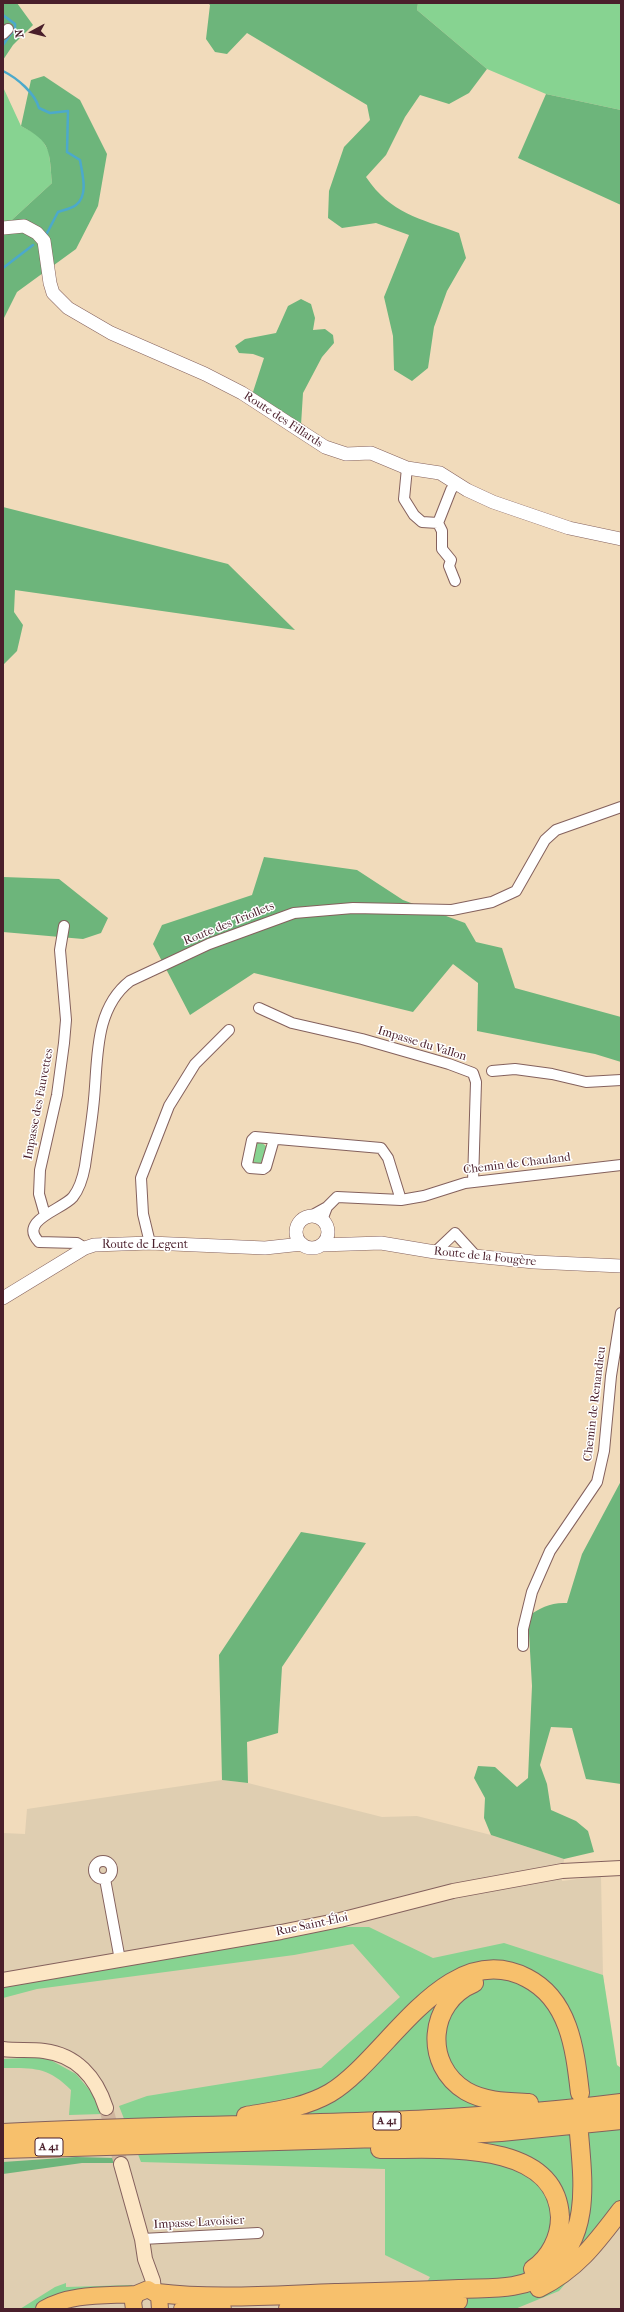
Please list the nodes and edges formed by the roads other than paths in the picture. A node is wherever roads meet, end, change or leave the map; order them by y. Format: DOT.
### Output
graph roads {
  1 [pos="3,228"];
  2 [pos="407,468"];
  3 [pos="456,483"];
  4 [pos="438,523"];
  5 [pos="621,539"];
  6 [pos="455,581"];
  7 [pos="621,807"];
  8 [pos="64,926"];
  9 [pos="259,1008"];
  10 [pos="229,1030"];
  11 [pos="492,1072"];
  12 [pos="621,1080"];
  13 [pos="274,1139"];
  14 [pos="621,1165"];
  15 [pos="473,1182"];
  16 [pos="401,1200"];
  17 [pos="327,1207"];
  18 [pos="45,1215"];
  19 [pos="309,1217"];
  20 [pos="325,1226"];
  21 [pos="297,1229"];
  22 [pos="150,1243"];
  23 [pos="350,1243"];
  24 [pos="302,1244"];
  25 [pos="277,1245"];
  26 [pos="321,1245"];
  27 [pos="85,1248"];
  28 [pos="435,1252"];
  29 [pos="476,1256"];
  30 [pos="621,1266"];
  31 [pos="3,1298"];
  32 [pos="621,1313"];
  33 [pos="523,1646"];
  34 [pos="621,1868"];
  35 [pos="105,1879"];
  36 [pos="120,1960"];
  37 [pos="3,1980"];
  38 [pos="3,2049"];
  39 [pos="621,2102"];
  40 [pos="594,2106"];
  41 [pos="106,2108"];
  42 [pos="621,2120"];
  43 [pos="179,2126"];
  44 [pos="3,2133"];
  45 [pos="238,2142"];
  46 [pos="3,2149"];
  47 [pos="121,2164"];
  48 [pos="621,2210"];
  49 [pos="258,2234"];
  50 [pos="142,2239"];
  51 [pos="544,2285"];
  52 [pos="482,2288"];
  53 [pos="147,2298"];
  54 [pos="283,2302"];
  55 [pos="402,2303"];
  56 [pos="44,2309"];
  57 [pos="119,2309"];
  58 [pos="126,2309"];
  59 [pos="183,2309"];
  60 [pos="222,2309"];
  1 -- 2 [label="street, Route des Fillards"];
  2 -- 3 [label="street, Route des Fillards"];
  2 -- 4 [label="street"];
  3 -- 4 [label="street"];
  3 -- 5 [label="street, Route des Fillards"];
  4 -- 6 [label="street"];
  7 -- 18 [label="street, Route des Triollets"];
  8 -- 18 [label="street, Impasse des Fauvettes"];
  9 -- 15 [label="street, Impasse du Vallon"];
  10 -- 22 [label="street"];
  11 -- 12 [label="street"];
  13 -- 16 [label="street"];
  14 -- 15 [label="street, Chemin de Chauland"];
  15 -- 16 [label="street, Chemin de Chauland"];
  16 -- 17 [label="street, Chemin de Chauland"];
  17 -- 19 [label="street, Chemin de Chauland"];
  17 -- 20 [label="street"];
  18 -- 27 [label="street, Route des Triollets"];
  19 -- 20 [label="street"];
  19 -- 21 [label="street"];
  20 -- 23 [label="street, Route de la Fougère"];
  20 -- 26 [label="street"];
  21 -- 24 [label="street"];
  21 -- 25 [label="street"];
  22 -- 25 [label="street, Route de Legent"];
  22 -- 27 [label="street, Route de Legent"];
  23 -- 26 [label="street, Route de la Fougère"];
  23 -- 28 [label="street, Route de la Fougère"];
  24 -- 25 [label="street, Route de Legent"];
  24 -- 26 [label="street"];
  27 -- 31 [label="street, Route de Legent"];
  28 -- 29 [label="street, Route de la Fougère"];
  28 -- 29 [label="street"];
  29 -- 30 [label="street, Route de la Fougère"];
  32 -- 33 [label="street, Chemin de Renandieu"];
  34 -- 36 [label="main road, Rue Saint-Éloi"];
  35 -- 36 [label="street"];
  36 -- 37 [label="main road, Rue Saint-Éloi"];
  38 -- 41 [label="main road"];
  39 -- 40 [label="highway, A 41"];
  40 -- 43 [label="highway, A 41"];
  40 -- 43 [label="highway"];
  42 -- 45 [label="highway, A 41"];
  43 -- 44 [label="highway, A 41"];
  45 -- 46 [label="highway, A 41"];
  45 -- 52 [label="highway"];
  47 -- 50 [label="main road"];
  48 -- 51 [label="highway"];
  49 -- 50 [label="street, Impasse Lavoisier"];
  50 -- 53 [label="main road"];
  51 -- 52 [label="highway"];
  51 -- 55 [label="highway"];
  52 -- 55 [label="highway"];
  53 -- 54 [label="highway"];
  53 -- 56 [label="main road"];
  54 -- 55 [label="highway"];
  57 -- 58 [label="main road"];
  59 -- 60 [label="highway"];
}
